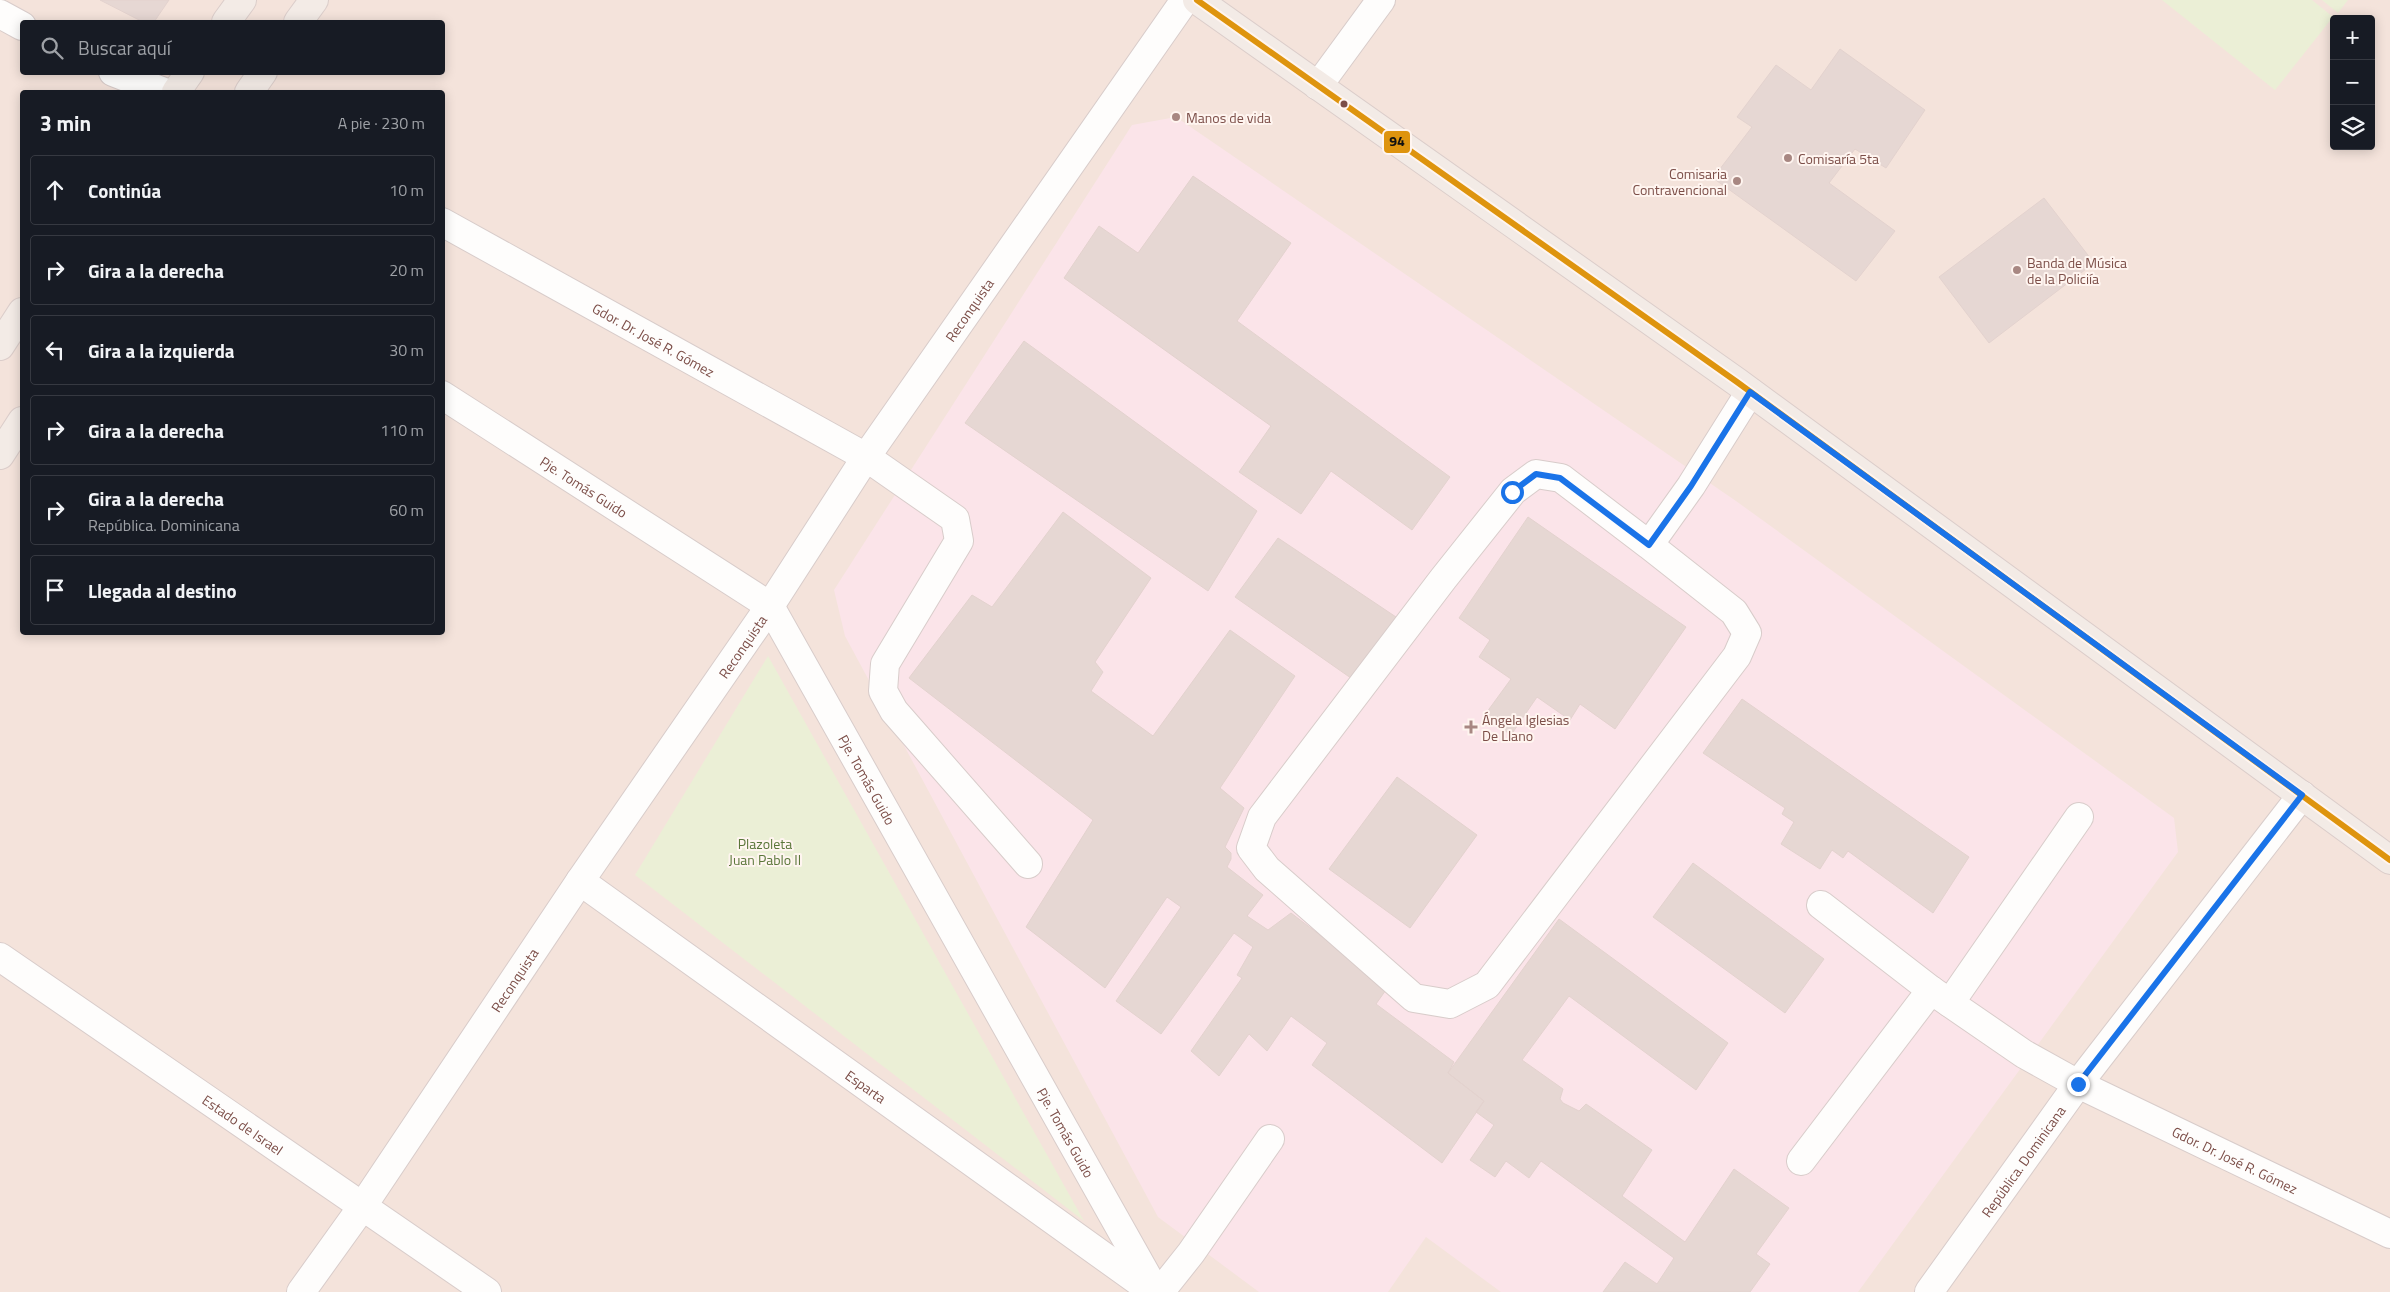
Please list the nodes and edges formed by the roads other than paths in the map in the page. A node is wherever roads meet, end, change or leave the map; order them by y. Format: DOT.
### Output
graph roads {
  1 [pos="242,0"];
  2 [pos="314,0"];
  3 [pos="1185,0"];
  4 [pos="1196,0"];
  5 [pos="1380,0"];
  6 [pos="0,14"];
  7 [pos="227,20"];
  8 [pos="299,20"];
  9 [pos="20,25"];
  10 [pos="121,75"];
  11 [pos="188,75"];
  12 [pos="261,75"];
  13 [pos="1318,86"];
  14 [pos="159,90"];
  15 [pos="177,90"];
  16 [pos="250,90"];
  17 [pos="445,224"];
  18 [pos="20,315"];
  19 [pos="0,346"];
  20 [pos="1750,392"];
  21 [pos="445,397"];
  22 [pos="20,424"];
  23 [pos="0,455"];
  24 [pos="866,457"];
  25 [pos="1649,545"];
  26 [pos="770,606"];
  27 [pos="2302,795"];
  28 [pos="2079,817"];
  29 [pos="2390,860"];
  30 [pos="1028,864"];
  31 [pos="580,881"];
  32 [pos="1821,906"];
  33 [pos="0,957"];
  34 [pos="1940,996"];
  35 [pos="2078,1084"];
  36 [pos="1270,1140"];
  37 [pos="1801,1161"];
  38 [pos="362,1207"];
  39 [pos="2390,1234"];
  40 [pos="301,1292"];
  41 [pos="487,1292"];
  42 [pos="1155,1292"];
  43 [pos="1160,1292"];
  44 [pos="1929,1292"];
  1 -- 7 [label="main road"];
  2 -- 8 [label="main road"];
  3 -- 24 [label="street, Reconquista"];
  4 -- 13 [label="main road"];
  5 -- 13 [label="street"];
  6 -- 9 [label="street"];
  10 -- 14 [label="street"];
  11 -- 15 [label="main road"];
  12 -- 16 [label="main road"];
  13 -- 20 [label="main road"];
  17 -- 24 [label="street, Gdor. Dr. José R. Gómez"];
  18 -- 19 [label="main road"];
  20 -- 25 [label="street"];
  20 -- 27 [label="main road"];
  21 -- 26 [label="street, Pje. Tomás Guido"];
  22 -- 23 [label="main road"];
  24 -- 26 [label="street, Reconquista"];
  24 -- 30 [label="street, Gdor. Dr. José R. Gómez"];
  25 -- 25 [label="street"];
  26 -- 31 [label="street, Reconquista"];
  26 -- 42 [label="street, Pje. Tomás Guido"];
  27 -- 29 [label="main road"];
  27 -- 35 [label="street, República. Dominicana"];
  28 -- 34 [label="street"];
  31 -- 38 [label="street, Reconquista"];
  31 -- 42 [label="street, Esparta"];
  32 -- 34 [label="street, Gdor. Dr. José R. Gómez"];
  33 -- 38 [label="street, Estado de Israel"];
  34 -- 35 [label="street, Gdor. Dr. José R. Gómez"];
  34 -- 37 [label="street"];
  35 -- 39 [label="street, Gdor. Dr. José R. Gómez"];
  35 -- 44 [label="street, República. Dominicana"];
  36 -- 43 [label="street"];
  38 -- 40 [label="street, Reconquista"];
  38 -- 41 [label="street, Estado de Israel"];
}
